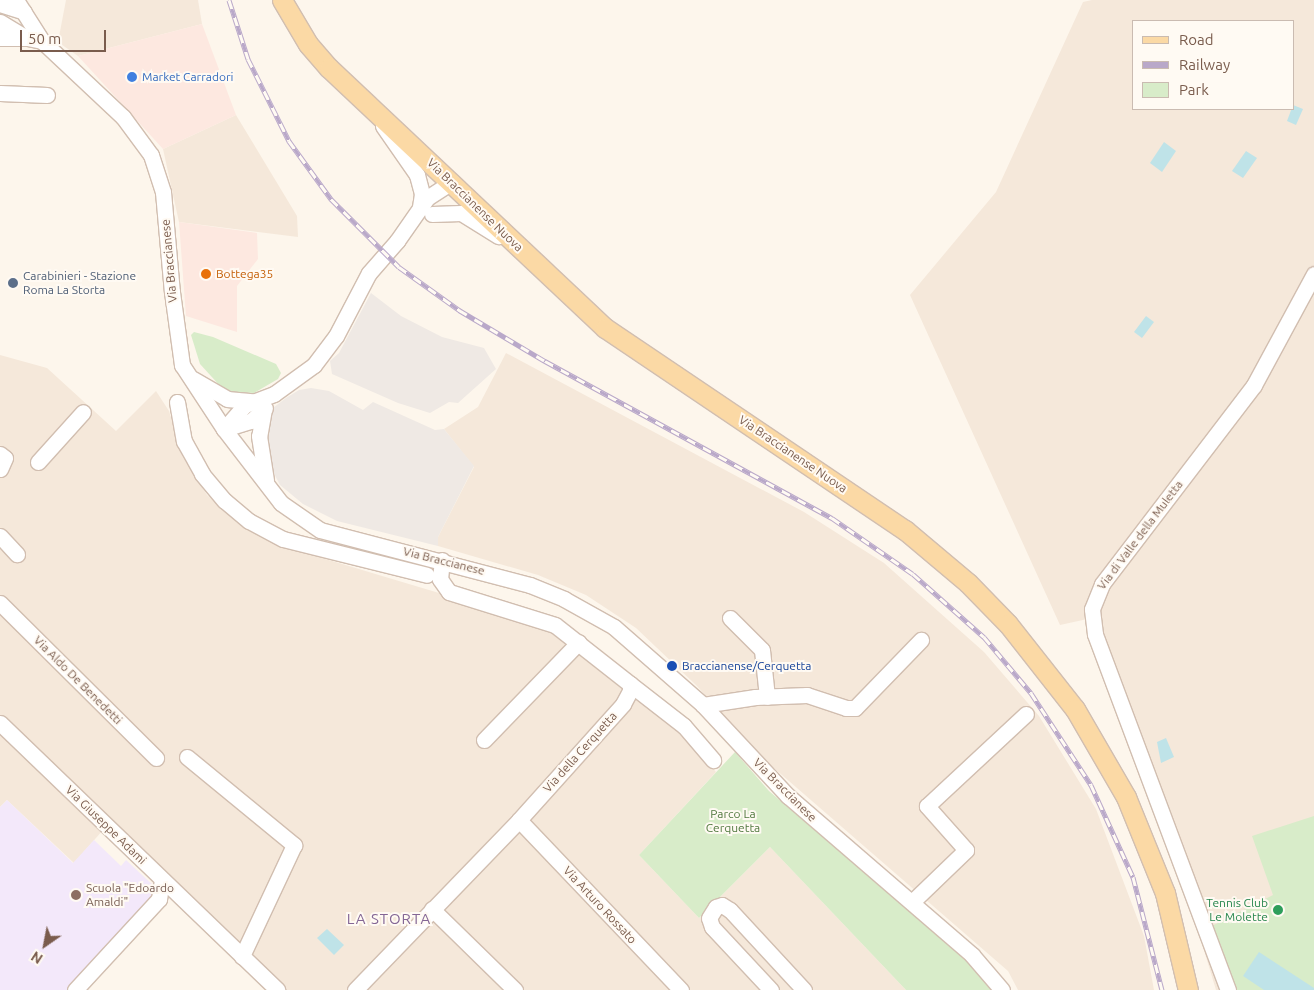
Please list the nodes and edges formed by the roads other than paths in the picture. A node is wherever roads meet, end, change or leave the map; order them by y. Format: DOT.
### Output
graph roads {
  1 [pos="282,0"];
  2 [pos="0,4"];
  3 [pos="20,6"];
  4 [pos="0,22"];
  5 [pos="0,38"];
  6 [pos="27,38"];
  7 [pos="42,41"];
  8 [pos="0,93"];
  9 [pos="47,95"];
  10 [pos="365,100"];
  11 [pos="452,182"];
  12 [pos="426,210"];
  13 [pos="540,267"];
  14 [pos="1314,274"];
  15 [pos="186,373"];
  16 [pos="177,402"];
  17 [pos="259,405"];
  18 [pos="83,412"];
  19 [pos="224,429"];
  20 [pos="0,454"];
  21 [pos="38,462"];
  22 [pos="0,469"];
  23 [pos="273,495"];
  24 [pos="0,536"];
  25 [pos="18,554"];
  26 [pos="435,558"];
  27 [pos="434,577"];
  28 [pos="0,602"];
  29 [pos="730,618"];
  30 [pos="921,640"];
  31 [pos="579,642"];
  32 [pos="630,684"];
  33 [pos="767,696"];
  34 [pos="703,705"];
  35 [pos="1026,714"];
  36 [pos="0,722"];
  37 [pos="484,740"];
  38 [pos="187,757"];
  39 [pos="156,758"];
  40 [pos="714,760"];
  41 [pos="520,820"];
  42 [pos="162,880"];
  43 [pos="912,902"];
  44 [pos="432,909"];
  45 [pos="242,956"];
  46 [pos="357,989"];
  47 [pos="75,990"];
  48 [pos="276,990"];
  49 [pos="515,990"];
  50 [pos="681,990"];
  51 [pos="771,990"];
  52 [pos="804,990"];
  53 [pos="1002,990"];
  54 [pos="1188,990"];
  55 [pos="1228,990"];
  1 -- 10 [label="main road, Via Braccianense Nuova"];
  2 -- 3 [label="street"];
  3 -- 7 [label="street, Via Braccianese"];
  4 -- 6 [label="street"];
  5 -- 6 [label="street"];
  6 -- 7 [label="street"];
  7 -- 15 [label="street, Via Braccianese"];
  8 -- 9 [label="street"];
  10 -- 11 [label="main road, Via Braccianense Nuova"];
  10 -- 12 [label="street"];
  11 -- 12 [label="street"];
  11 -- 13 [label="main road, Via Braccianense Nuova"];
  12 -- 13 [label="street"];
  12 -- 17 [label="street"];
  13 -- 54 [label="main road, Via Braccianense Nuova"];
  14 -- 55 [label="street, Via di Valle della Muletta"];
  15 -- 17 [label="street"];
  15 -- 19 [label="street, Via Braccianese"];
  16 -- 27 [label="street"];
  17 -- 19 [label="street"];
  17 -- 23 [label="street"];
  18 -- 21 [label="street"];
  19 -- 23 [label="street, Via Braccianese"];
  20 -- 22 [label="street"];
  23 -- 26 [label="street, Via Braccianese"];
  24 -- 25 [label="street"];
  26 -- 27 [label="street"];
  26 -- 34 [label="street, Via Braccianese"];
  27 -- 31 [label="street"];
  28 -- 39 [label="street, Via Aldo De Benedetti"];
  29 -- 33 [label="street"];
  30 -- 33 [label="street"];
  31 -- 32 [label="street"];
  31 -- 37 [label="street"];
  32 -- 40 [label="street"];
  32 -- 41 [label="street, Via della Cerquetta"];
  33 -- 34 [label="street"];
  34 -- 43 [label="street, Via Braccianese"];
  35 -- 43 [label="street"];
  36 -- 42 [label="street, Via Giuseppe Adami"];
  38 -- 45 [label="street"];
  41 -- 44 [label="street, Via della Cerquetta"];
  41 -- 50 [label="street, Via Arturo Rossato"];
  42 -- 45 [label="street, Via Giuseppe Adami"];
  42 -- 47 [label="street"];
  43 -- 53 [label="street, Via Braccianese"];
  44 -- 46 [label="street, Via della Cerquetta"];
  44 -- 49 [label="street"];
  45 -- 48 [label="street, Via Giuseppe Adami"];
  51 -- 52 [label="street"];
}
